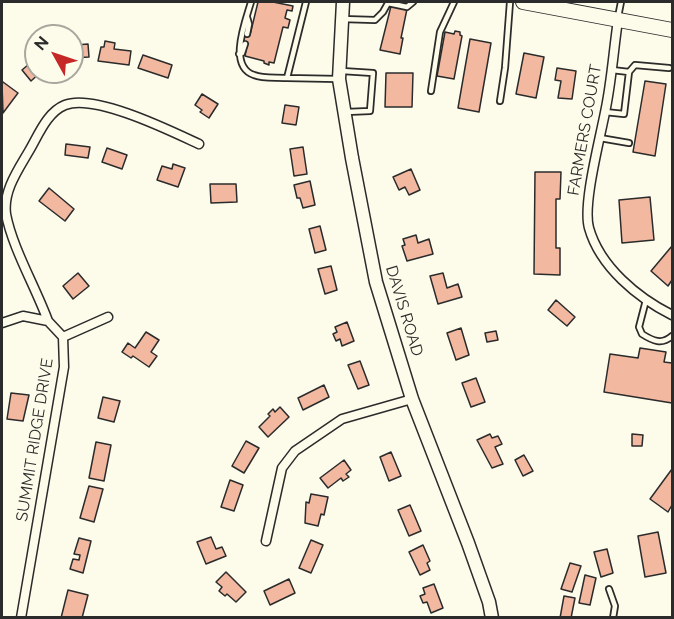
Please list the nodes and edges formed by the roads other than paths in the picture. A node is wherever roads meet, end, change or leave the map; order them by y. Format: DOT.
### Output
graph roads {
  1 [pos="251,2"];
  2 [pos="306,2"];
  3 [pos="343,2"];
  4 [pos="388,2"];
  5 [pos="413,2"];
  6 [pos="454,2"];
  7 [pos="510,2"];
  8 [pos="523,2"];
  9 [pos="621,2"];
  10 [pos="551,4"];
  11 [pos="247,17"];
  12 [pos="342,19"];
  13 [pos="618,20"];
  14 [pos="672,30"];
  15 [pos="247,34"];
  16 [pos="244,44"];
  17 [pos="239,54"];
  18 [pos="669,68"];
  19 [pos="612,70"];
  20 [pos="629,72"];
  21 [pos="340,75"];
  22 [pos="287,78"];
  23 [pos="431,91"];
  24 [pos="500,101"];
  25 [pos="344,112"];
  26 [pos="605,112"];
  27 [pos="600,138"];
  28 [pos="629,143"];
  29 [pos="199,144"];
  30 [pos="646,300"];
  31 [pos="672,315"];
  32 [pos="108,317"];
  33 [pos="48,321"];
  34 [pos="2,324"];
  35 [pos="672,336"];
  36 [pos="63,337"];
  37 [pos="412,399"];
  38 [pos="266,541"];
  39 [pos="609,589"];
  40 [pos="21,618"];
  41 [pos="492,618"];
  42 [pos="613,618"];
  1 -- 11 [label="lane"];
  2 -- 22 [label="lane"];
  3 -- 12 [label="street, DAVIS ROAD"];
  4 -- 5 [label="lane"];
  4 -- 12 [label="lane"];
  6 -- 23 [label="lane"];
  7 -- 24 [label="lane"];
  8 -- 10 [label="main road"];
  9 -- 13 [label="lane"];
  10 -- 13 [label="main road"];
  11 -- 15 [label="lane"];
  11 -- 17 [label="lane"];
  12 -- 21 [label="street, DAVIS ROAD"];
  13 -- 14 [label="main road"];
  13 -- 19 [label="street, FARMERS COURT"];
  16 -- 17 [label="lane"];
  17 -- 22 [label="lane"];
  18 -- 20 [label="lane"];
  19 -- 20 [label="lane"];
  19 -- 26 [label="street, FARMERS COURT"];
  20 -- 26 [label="lane"];
  21 -- 22 [label="lane"];
  21 -- 25 [label="street, DAVIS ROAD"];
  21 -- 25 [label="lane"];
  25 -- 37 [label="street, DAVIS ROAD"];
  26 -- 27 [label="street, FARMERS COURT"];
  27 -- 28 [label="lane"];
  27 -- 30 [label="street, FARMERS COURT"];
  29 -- 33 [label="street"];
  30 -- 31 [label="street, FARMERS COURT"];
  30 -- 35 [label="lane"];
  32 -- 36 [label="street"];
  33 -- 34 [label="street"];
  33 -- 36 [label="street, SUMMIT RIDGE DRIVE"];
  36 -- 40 [label="street, SUMMIT RIDGE DRIVE"];
  37 -- 38 [label="street"];
  37 -- 41 [label="street, DAVIS ROAD"];
  39 -- 42 [label="lane"];
}
